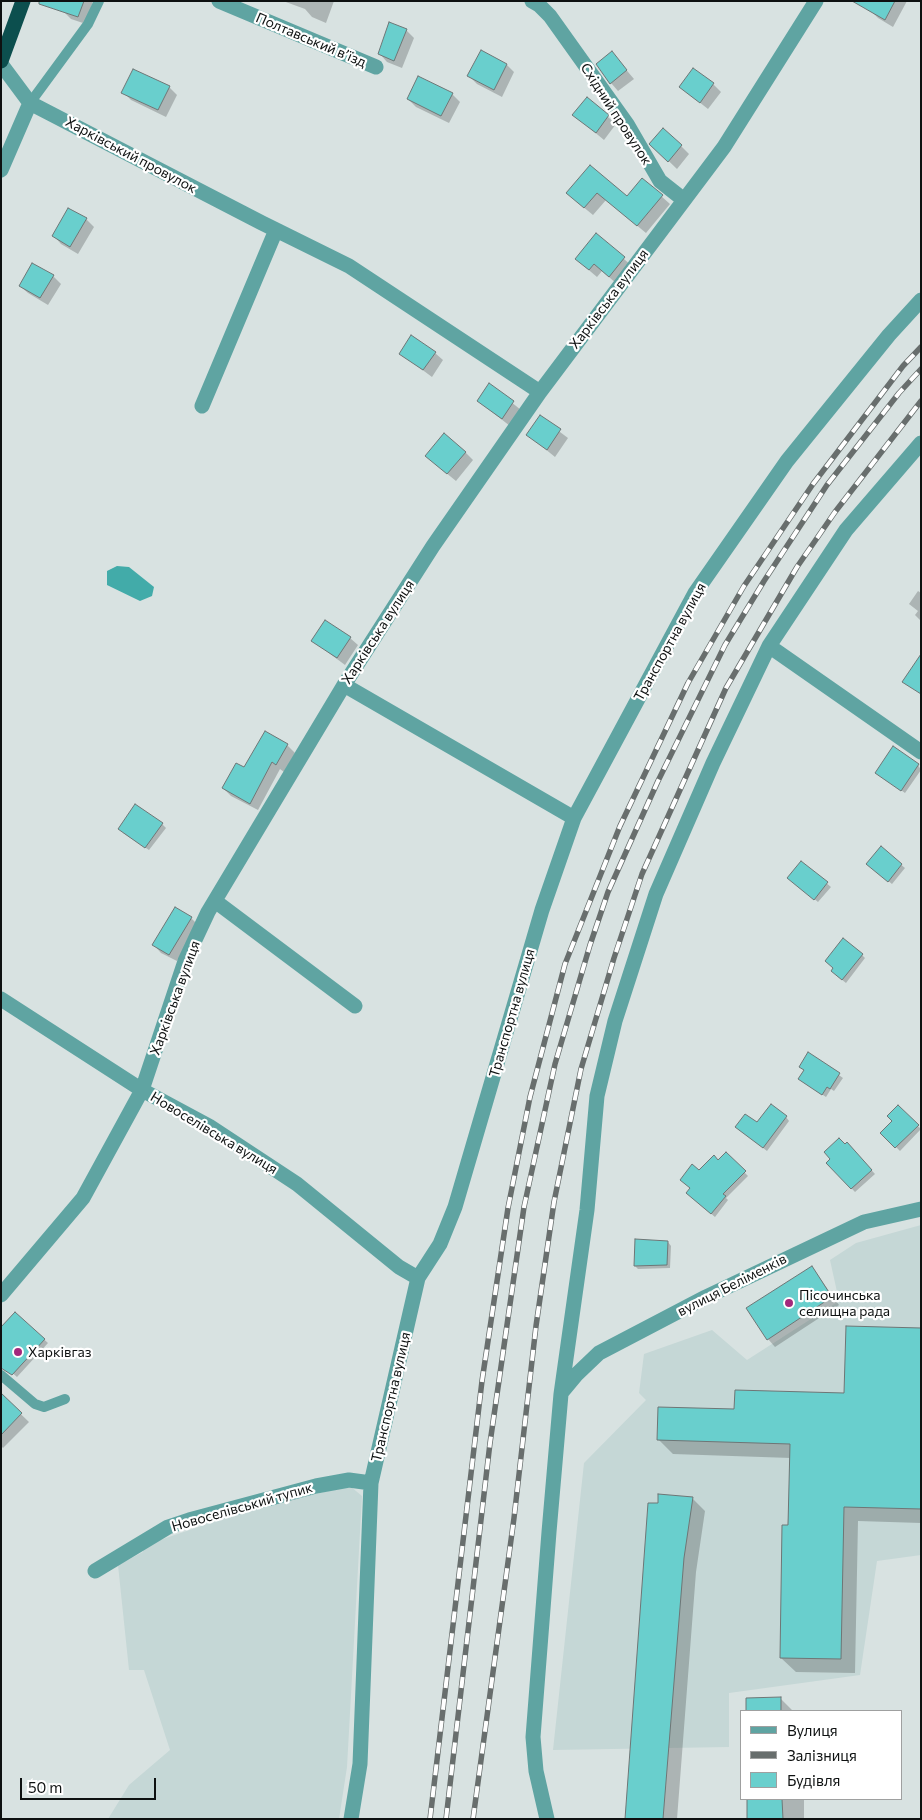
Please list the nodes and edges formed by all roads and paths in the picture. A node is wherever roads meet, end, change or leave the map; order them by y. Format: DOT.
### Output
graph roads {
  1 [pos="23,1"];
  2 [pos="99,1"];
  3 [pos="219,1"];
  4 [pos="532,1"];
  5 [pos="816,1"];
  6 [pos="1,62"];
  7 [pos="376,67"];
  8 [pos="30,103"];
  9 [pos="1,170"];
  10 [pos="684,200"];
  11 [pos="276,230"];
  12 [pos="921,300"];
  13 [pos="540,392"];
  14 [pos="202,406"];
  15 [pos="920,446"];
  16 [pos="769,646"];
  17 [pos="344,685"];
  18 [pos="921,752"];
  19 [pos="574,818"];
  20 [pos="215,901"];
  21 [pos="1,999"];
  22 [pos="355,1006"];
  23 [pos="142,1090"];
  24 [pos="921,1209"];
  25 [pos="418,1278"];
  26 [pos="1,1295"];
  27 [pos="1,1375"];
  28 [pos="561,1394"];
  29 [pos="65,1399"];
  30 [pos="371,1483"];
  31 [pos="94,1571"];
  32 [pos="351,1819"];
  33 [pos="547,1819"];
  1 -- 6 [label="highway"];
  2 -- 8 [label="lane"];
  3 -- 7 [label="street, Полтавський в’їзд"];
  4 -- 10 [label="street, Східний провулок"];
  5 -- 10 [label="street, Харківська вулиця"];
  6 -- 8 [label="street, Харківський провулок"];
  8 -- 9 [label="street"];
  8 -- 11 [label="street, Харківський провулок"];
  10 -- 13 [label="street, Харківська вулиця"];
  11 -- 13 [label="street, Харківський провулок"];
  11 -- 14 [label="street"];
  12 -- 19 [label="street, Транспортна вулиця"];
  13 -- 17 [label="street, Харківська вулиця"];
  15 -- 16 [label="street"];
  16 -- 18 [label="street"];
  16 -- 28 [label="street"];
  17 -- 19 [label="street"];
  17 -- 20 [label="street, Харківська вулиця"];
  19 -- 25 [label="street, Транспортна вулиця"];
  20 -- 22 [label="street"];
  20 -- 23 [label="street, Харківська вулиця"];
  21 -- 23 [label="street, Новоселівська вулиця"];
  23 -- 25 [label="street, Новоселівська вулиця"];
  23 -- 26 [label="street, Харківська вулиця"];
  24 -- 28 [label="street, вулиця Беліменків"];
  25 -- 30 [label="street, Транспортна вулиця"];
  27 -- 29 [label="lane"];
  28 -- 33 [label="street"];
  30 -- 31 [label="street, Новоселівський тупик"];
  30 -- 32 [label="street, Транспортна вулиця"];
}
